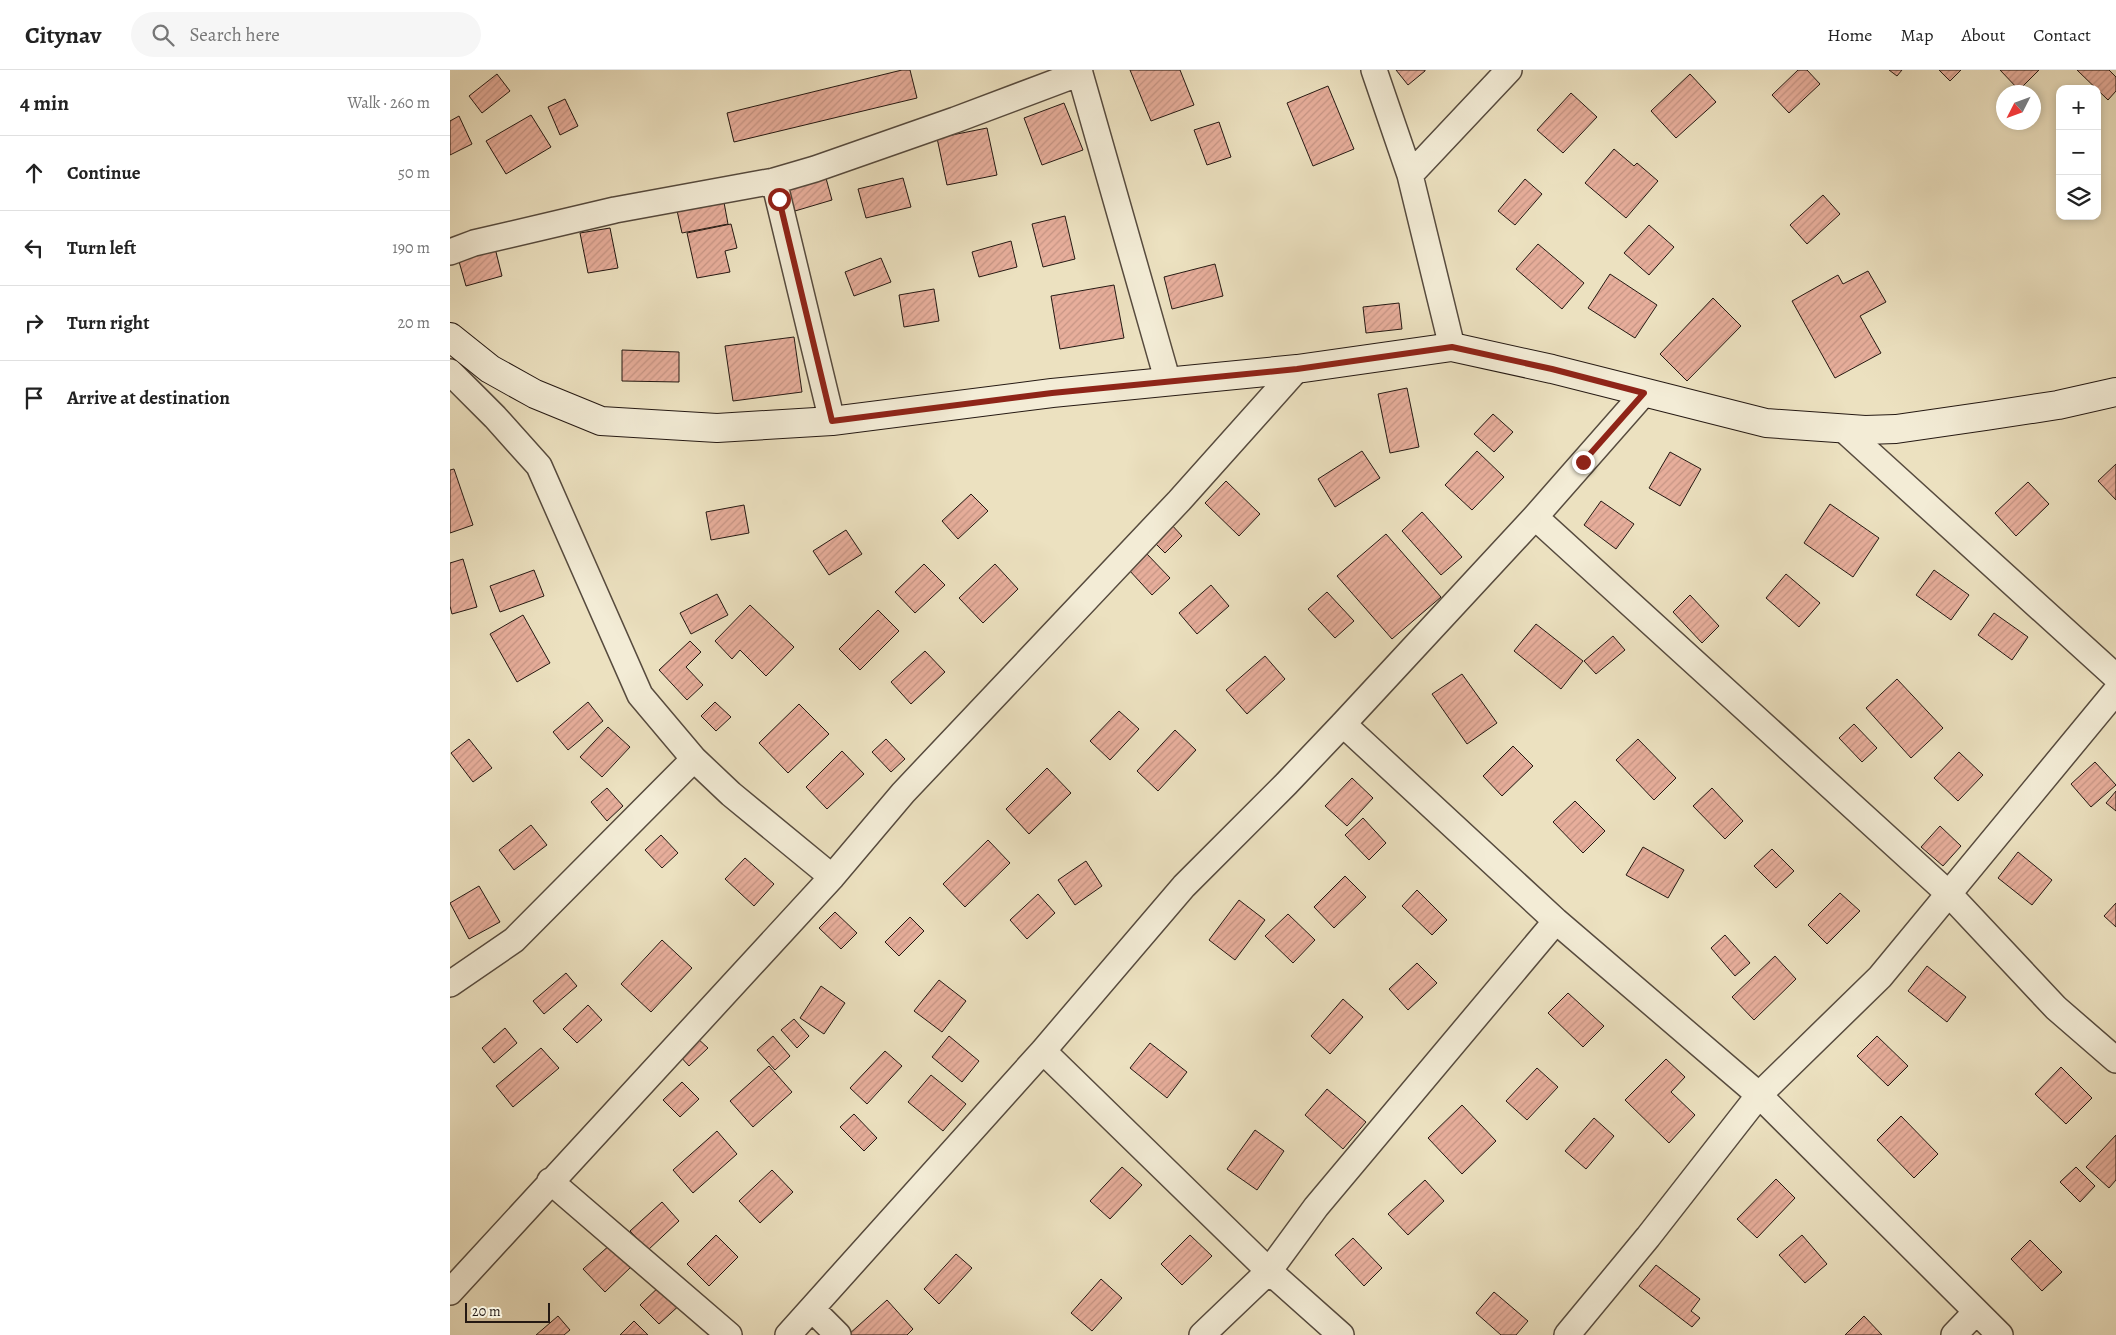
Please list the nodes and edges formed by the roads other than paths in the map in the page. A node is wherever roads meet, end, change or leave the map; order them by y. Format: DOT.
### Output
graph roads {
  1 [pos="1374,70"];
  2 [pos="1509,70"];
  3 [pos="1080,72"];
  4 [pos="1410,175"];
  5 [pos="774,180"];
  6 [pos="450,252"];
  7 [pos="450,337"];
  8 [pos="1452,347"];
  9 [pos="1297,369"];
  10 [pos="450,372"];
  11 [pos="1168,382"];
  12 [pos="2116,392"];
  13 [pos="1644,393"];
  14 [pos="832,421"];
  15 [pos="1843,429"];
  16 [pos="1535,517"];
  17 [pos="2116,677"];
  18 [pos="2116,690"];
  19 [pos="1343,724"];
  20 [pos="694,759"];
  21 [pos="832,877"];
  22 [pos="1950,894"];
  23 [pos="1556,921"];
  24 [pos="450,984"];
  25 [pos="1043,1051"];
  26 [pos="2116,1060"];
  27 [pos="1759,1095"];
  28 [pos="550,1182"];
  29 [pos="1269,1271"];
  30 [pos="450,1292"];
  31 [pos="812,1309"];
  32 [pos="1976,1312"];
  33 [pos="729,1335"];
  34 [pos="788,1335"];
  35 [pos="838,1335"];
  36 [pos="1202,1335"];
  37 [pos="1341,1335"];
  38 [pos="1567,1335"];
  39 [pos="1954,1335"];
  40 [pos="2000,1335"];
  1 -- 4 [label="street"];
  2 -- 4 [label="street"];
  3 -- 5 [label="street"];
  3 -- 11 [label="street"];
  4 -- 8 [label="street"];
  5 -- 6 [label="street"];
  5 -- 14 [label="street"];
  7 -- 14 [label="street"];
  8 -- 9 [label="street"];
  8 -- 13 [label="street"];
  9 -- 11 [label="street"];
  9 -- 21 [label="street"];
  10 -- 20 [label="street"];
  11 -- 14 [label="street"];
  12 -- 15 [label="street"];
  13 -- 15 [label="street"];
  13 -- 16 [label="street"];
  15 -- 17 [label="street"];
  16 -- 19 [label="street"];
  16 -- 22 [label="street"];
  18 -- 22 [label="street"];
  19 -- 23 [label="street"];
  19 -- 25 [label="street"];
  20 -- 21 [label="street"];
  20 -- 24 [label="street"];
  21 -- 28 [label="street"];
  22 -- 26 [label="street"];
  22 -- 27 [label="street"];
  23 -- 27 [label="street"];
  23 -- 29 [label="street"];
  25 -- 29 [label="street"];
  25 -- 31 [label="street"];
  27 -- 32 [label="street"];
  27 -- 38 [label="street"];
  28 -- 30 [label="street"];
  28 -- 33 [label="street"];
  29 -- 36 [label="street"];
  29 -- 37 [label="street"];
  31 -- 34 [label="street"];
  31 -- 35 [label="street"];
  32 -- 39 [label="street"];
  32 -- 40 [label="street"];
}
